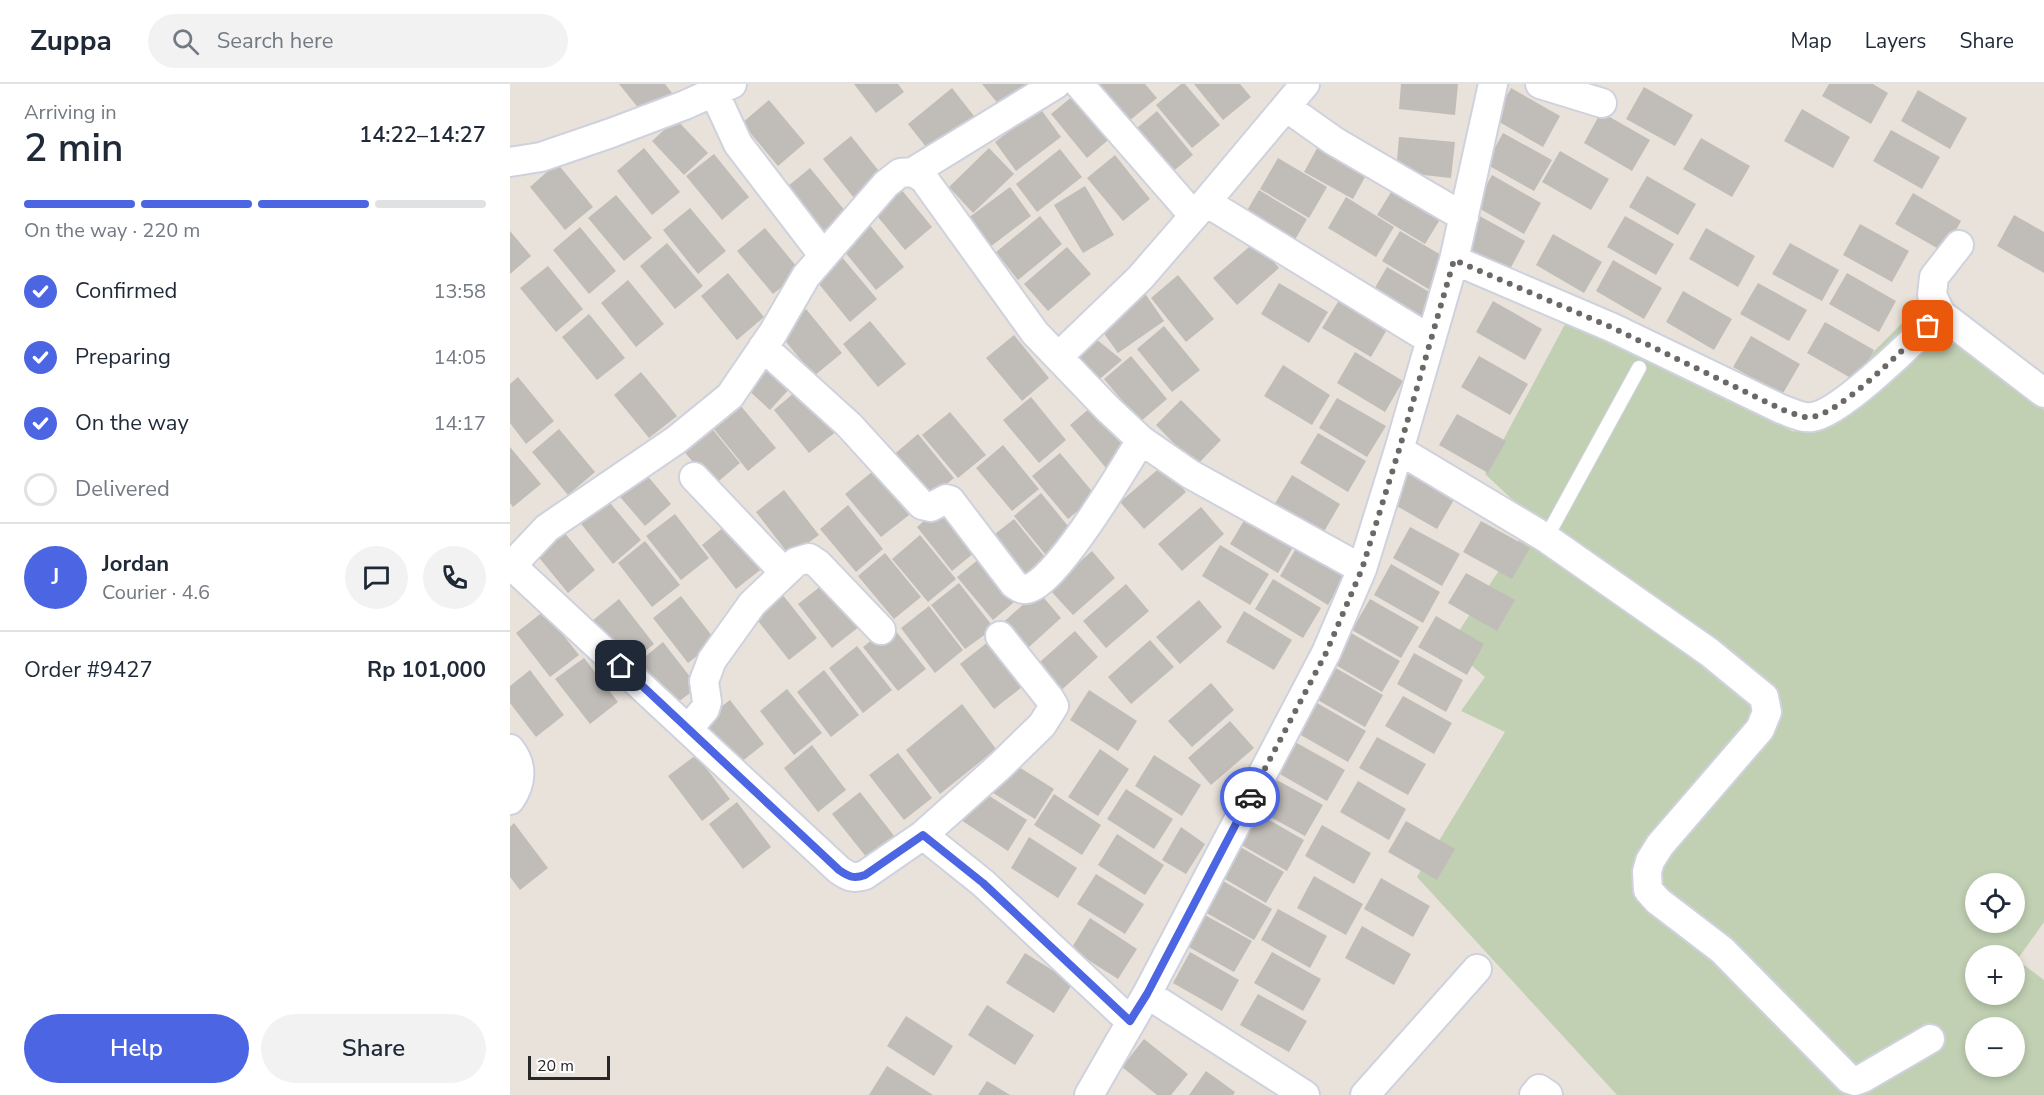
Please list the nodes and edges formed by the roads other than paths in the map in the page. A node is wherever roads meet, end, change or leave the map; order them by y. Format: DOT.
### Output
graph roads {
  1 [pos="1056,84"];
  2 [pos="1079,84"];
  3 [pos="1305,84"];
  4 [pos="1493,84"];
  5 [pos="1540,84"];
  6 [pos="723,88"];
  7 [pos="1602,104"];
  8 [pos="1286,107"];
  9 [pos="510,162"];
  10 [pos="913,172"];
  11 [pos="1200,209"];
  12 [pos="1464,217"];
  13 [pos="1959,245"];
  14 [pos="823,255"];
  15 [pos="1454,260"];
  16 [pos="1941,314"];
  17 [pos="1431,340"];
  18 [pos="763,347"];
  19 [pos="1058,357"];
  20 [pos="1639,368"];
  21 [pos="2044,393"];
  22 [pos="1141,440"];
  23 [pos="1399,450"];
  24 [pos="694,477"];
  25 [pos="1545,538"];
  26 [pos="511,566"];
  27 [pos="1362,569"];
  28 [pos="784,572"];
  29 [pos="881,630"];
  30 [pos="1000,636"];
  31 [pos="688,729"];
  32 [pos="510,749"];
  33 [pos="510,800"];
  34 [pos="923,835"];
  35 [pos="1477,969"];
  36 [pos="1147,994"];
  37 [pos="1130,1021"];
  38 [pos="1930,1039"];
  39 [pos="1089,1095"];
  40 [pos="1303,1095"];
  41 [pos="1365,1095"];
  42 [pos="1534,1095"];
  43 [pos="1548,1095"];
  1 -- 10 [label="street"];
  2 -- 11 [label="street"];
  3 -- 8 [label="street"];
  4 -- 12 [label="street"];
  5 -- 7 [label="street"];
  6 -- 9 [label="street"];
  6 -- 14 [label="street"];
  8 -- 11 [label="street"];
  8 -- 12 [label="street"];
  10 -- 14 [label="street"];
  10 -- 19 [label="street"];
  11 -- 17 [label="street"];
  11 -- 19 [label="street"];
  12 -- 15 [label="street"];
  13 -- 16 [label="street"];
  14 -- 18 [label="street"];
  15 -- 16 [label="street"];
  15 -- 17 [label="street"];
  16 -- 21 [label="street"];
  17 -- 23 [label="street"];
  18 -- 22 [label="street"];
  18 -- 26 [label="street"];
  19 -- 22 [label="street"];
  20 -- 25 [label="lane"];
  22 -- 27 [label="street"];
  23 -- 25 [label="street"];
  23 -- 27 [label="street"];
  24 -- 28 [label="street"];
  25 -- 38 [label="street"];
  26 -- 31 [label="street"];
  27 -- 36 [label="street"];
  28 -- 29 [label="street"];
  28 -- 31 [label="street"];
  30 -- 34 [label="street"];
  31 -- 34 [label="street"];
  32 -- 33 [label="street"];
  34 -- 37 [label="street"];
  35 -- 41 [label="street"];
  36 -- 37 [label="street"];
  36 -- 40 [label="street"];
  37 -- 39 [label="street"];
  42 -- 43 [label="street"];
}
